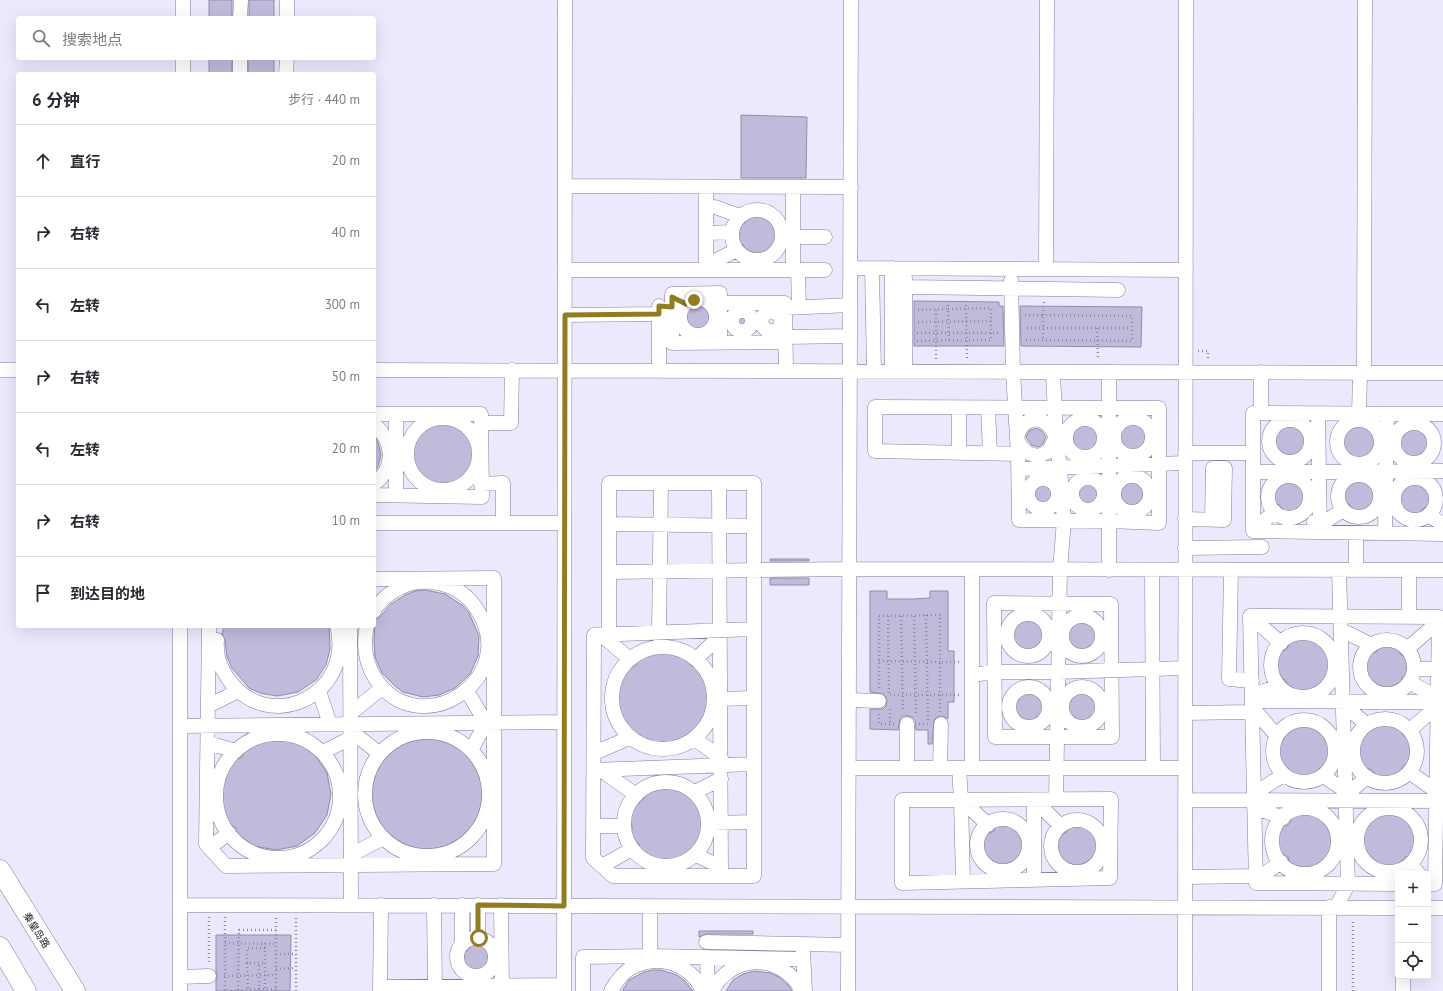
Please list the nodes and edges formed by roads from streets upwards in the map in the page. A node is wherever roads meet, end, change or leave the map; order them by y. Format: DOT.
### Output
graph roads {
  1 [pos="183,0"];
  2 [pos="240,0"];
  3 [pos="287,0"];
  4 [pos="565,0"];
  5 [pos="851,0"];
  6 [pos="1047,0"];
  7 [pos="1186,0"];
  8 [pos="1365,0"];
  9 [pos="183,16"];
  10 [pos="240,16"];
  11 [pos="287,16"];
  12 [pos="183,60"];
  13 [pos="240,60"];
  14 [pos="286,60"];
  15 [pos="183,72"];
  16 [pos="240,72"];
  17 [pos="286,72"];
  18 [pos="565,186"];
  19 [pos="706,187"];
  20 [pos="793,187"];
  21 [pos="851,187"];
  22 [pos="715,207"];
  23 [pos="793,210"];
  24 [pos="740,216"];
  25 [pos="777,220"];
  26 [pos="732,232"];
  27 [pos="706,233"];
  28 [pos="788,237"];
  29 [pos="825,238"];
  30 [pos="738,250"];
  31 [pos="775,252"];
  32 [pos="756,265"];
  33 [pos="706,267"];
  34 [pos="850,268"];
  35 [pos="872,268"];
  36 [pos="898,268"];
  37 [pos="1011,269"];
  38 [pos="1046,269"];
  39 [pos="565,270"];
  40 [pos="793,270"];
  41 [pos="825,270"];
  42 [pos="1186,270"];
  43 [pos="1012,288"];
  44 [pos="1118,290"];
  45 [pos="900,294"];
  46 [pos="872,298"];
  47 [pos="850,301"];
  48 [pos="671,310"];
  49 [pos="565,315"];
  50 [pos="749,318"];
  51 [pos="873,322"];
  52 [pos="904,322"];
  53 [pos="850,336"];
  54 [pos="705,337"];
  55 [pos="899,349"];
  56 [pos="873,350"];
  57 [pos="0,370"];
  58 [pos="16,370"];
  59 [pos="376,370"];
  60 [pos="512,370"];
  61 [pos="565,370"];
  62 [pos="659,370"];
  63 [pos="786,370"];
  64 [pos="850,371"];
  65 [pos="874,371"];
  66 [pos="899,371"];
  67 [pos="1013,372"];
  68 [pos="1053,372"];
  69 [pos="1104,372"];
  70 [pos="1186,372"];
  71 [pos="1261,372"];
  72 [pos="1362,373"];
  73 [pos="1443,373"];
  74 [pos="959,408"];
  75 [pos="988,408"];
  76 [pos="1109,412"];
  77 [pos="376,414"];
  78 [pos="1037,414"];
  79 [pos="1257,414"];
  80 [pos="1359,414"];
  81 [pos="1443,414"];
  82 [pos="1318,415"];
  83 [pos="398,416"];
  84 [pos="447,416"];
  85 [pos="1090,416"];
  86 [pos="1387,416"];
  87 [pos="1134,418"];
  88 [pos="481,420"];
  89 [pos="1295,420"];
  90 [pos="1410,421"];
  91 [pos="1443,421"];
  92 [pos="1073,424"];
  93 [pos="1372,424"];
  94 [pos="422,425"];
  95 [pos="465,426"];
  96 [pos="1276,426"];
  97 [pos="378,427"];
  98 [pos="1342,427"];
  99 [pos="1428,429"];
  100 [pos="1061,437"];
  101 [pos="1155,437"];
  102 [pos="1112,442"];
  103 [pos="1387,442"];
  104 [pos="1438,442"];
  105 [pos="1336,443"];
  106 [pos="1253,446"];
  107 [pos="1271,447"];
  108 [pos="1311,447"];
  109 [pos="1072,451"];
  110 [pos="481,452"];
  111 [pos="959,452"];
  112 [pos="398,453"];
  113 [pos="990,453"];
  114 [pos="1342,456"];
  115 [pos="1428,456"];
  116 [pos="1400,457"];
  117 [pos="1186,458"];
  118 [pos="1372,459"];
  119 [pos="1159,464"];
  120 [pos="1443,464"];
  121 [pos="1109,466"];
  122 [pos="1139,466"];
  123 [pos="1091,467"];
  124 [pos="1290,470"];
  125 [pos="1358,470"];
  126 [pos="1386,470"];
  127 [pos="1443,471"];
  128 [pos="1253,472"];
  129 [pos="1319,472"];
  130 [pos="1410,474"];
  131 [pos="1443,476"];
  132 [pos="414,477"];
  133 [pos="1120,480"];
  134 [pos="1373,481"];
  135 [pos="376,482"];
  136 [pos="478,483"];
  137 [pos="661,483"];
  138 [pos="719,483"];
  139 [pos="1428,483"];
  140 [pos="1055,484"];
  141 [pos="1340,489"];
  142 [pos="1311,492"];
  143 [pos="1270,493"];
  144 [pos="394,494"];
  145 [pos="444,494"];
  146 [pos="376,495"];
  147 [pos="1253,499"];
  148 [pos="1386,499"];
  149 [pos="1439,499"];
  150 [pos="1130,510"];
  151 [pos="1343,510"];
  152 [pos="1275,512"];
  153 [pos="1400,514"];
  154 [pos="1428,515"];
  155 [pos="1298,516"];
  156 [pos="1365,516"];
  157 [pos="1064,518"];
  158 [pos="1186,519"];
  159 [pos="1212,519"];
  160 [pos="376,523"];
  161 [pos="503,523"];
  162 [pos="564,523"];
  163 [pos="609,524"];
  164 [pos="1443,524"];
  165 [pos="661,525"];
  166 [pos="719,525"];
  167 [pos="754,526"];
  168 [pos="1415,527"];
  169 [pos="1320,529"];
  170 [pos="1258,530"];
  171 [pos="1385,530"];
  172 [pos="1294,532"];
  173 [pos="1358,533"];
  174 [pos="1443,534"];
  175 [pos="1262,547"];
  176 [pos="1185,548"];
  177 [pos="850,569"];
  178 [pos="754,570"];
  179 [pos="972,570"];
  180 [pos="1060,570"];
  181 [pos="1109,570"];
  182 [pos="1152,570"];
  183 [pos="1185,570"];
  184 [pos="1231,570"];
  185 [pos="1261,570"];
  186 [pos="1339,570"];
  187 [pos="1356,570"];
  188 [pos="1409,570"];
  189 [pos="1443,570"];
  190 [pos="660,571"];
  191 [pos="720,571"];
  192 [pos="609,572"];
  193 [pos="376,579"];
  194 [pos="494,592"];
  195 [pos="379,598"];
  196 [pos="470,600"];
  197 [pos="1060,605"];
  198 [pos="994,607"];
  199 [pos="1034,612"];
  200 [pos="1083,614"];
  201 [pos="1250,616"];
  202 [pos="1304,617"];
  203 [pos="1388,617"];
  204 [pos="1409,617"];
  205 [pos="1013,621"];
  206 [pos="1438,622"];
  207 [pos="1340,623"];
  208 [pos="180,628"];
  209 [pos="210,628"];
  210 [pos="218,628"];
  211 [pos="337,628"];
  212 [pos="349,628"];
  213 [pos="367,628"];
  214 [pos="754,629"];
  215 [pos="660,633"];
  216 [pos="720,633"];
  217 [pos="1304,633"];
  218 [pos="1008,634"];
  219 [pos="605,635"];
  220 [pos="994,635"];
  221 [pos="1056,635"];
  222 [pos="1107,636"];
  223 [pos="1323,640"];
  224 [pos="1389,641"];
  225 [pos="213,642"];
  226 [pos="365,643"];
  227 [pos="1281,643"];
  228 [pos="345,644"];
  229 [pos="491,644"];
  230 [pos="1372,645"];
  231 [pos="661,647"];
  232 [pos="1407,649"];
  233 [pos="1014,650"];
  234 [pos="1096,650"];
  235 [pos="1035,653"];
  236 [pos="1077,654"];
  237 [pos="630,659"];
  238 [pos="696,659"];
  239 [pos="1252,665"];
  240 [pos="1272,665"];
  241 [pos="1339,666"];
  242 [pos="1185,668"];
  243 [pos="1360,668"];
  244 [pos="972,669"];
  245 [pos="1112,669"];
  246 [pos="1438,669"];
  247 [pos="1153,670"];
  248 [pos="1084,671"];
  249 [pos="994,672"];
  250 [pos="1029,672"];
  251 [pos="1058,673"];
  252 [pos="1412,676"];
  253 [pos="1252,681"];
  254 [pos="1279,686"];
  255 [pos="1029,687"];
  256 [pos="1368,687"];
  257 [pos="382,688"];
  258 [pos="1326,688"];
  259 [pos="1090,690"];
  260 [pos="238,691"];
  261 [pos="319,691"];
  262 [pos="467,691"];
  263 [pos="612,692"];
  264 [pos="594,693"];
  265 [pos="1043,693"];
  266 [pos="1067,693"];
  267 [pos="1014,694"];
  268 [pos="883,697"];
  269 [pos="754,698"];
  270 [pos="1388,698"];
  271 [pos="720,699"];
  272 [pos="849,700"];
  273 [pos="1307,702"];
  274 [pos="1439,702"];
  275 [pos="1252,704"];
  276 [pos="1343,704"];
  277 [pos="208,706"];
  278 [pos="284,706"];
  279 [pos="432,706"];
  280 [pos="1107,706"];
  281 [pos="994,707"];
  282 [pos="1009,708"];
  283 [pos="1059,712"];
  284 [pos="1185,713"];
  285 [pos="1387,718"];
  286 [pos="1308,720"];
  287 [pos="1014,721"];
  288 [pos="1096,721"];
  289 [pos="564,722"];
  290 [pos="490,723"];
  291 [pos="330,724"];
  292 [pos="908,724"];
  293 [pos="934,724"];
  294 [pos="1366,724"];
  295 [pos="283,725"];
  296 [pos="180,726"];
  297 [pos="208,726"];
  298 [pos="351,727"];
  299 [pos="433,728"];
  300 [pos="1326,728"];
  301 [pos="1034,729"];
  302 [pos="1410,730"];
  303 [pos="1084,732"];
  304 [pos="994,734"];
  305 [pos="1057,734"];
  306 [pos="1112,734"];
  307 [pos="1276,735"];
  308 [pos="629,738"];
  309 [pos="695,739"];
  310 [pos="208,743"];
  311 [pos="471,750"];
  312 [pos="662,750"];
  313 [pos="236,751"];
  314 [pos="1273,751"];
  315 [pos="323,752"];
  316 [pos="594,752"];
  317 [pos="1253,752"];
  318 [pos="1344,752"];
  319 [pos="1417,752"];
  320 [pos="1437,753"];
  321 [pos="380,754"];
  322 [pos="754,764"];
  323 [pos="664,768"];
  324 [pos="721,768"];
  325 [pos="849,768"];
  326 [pos="908,768"];
  327 [pos="940,768"];
  328 [pos="966,768"];
  329 [pos="1056,768"];
  330 [pos="1154,768"];
  331 [pos="1185,768"];
  332 [pos="597,770"];
  333 [pos="1409,772"];
  334 [pos="1283,775"];
  335 [pos="1324,776"];
  336 [pos="1367,777"];
  337 [pos="663,782"];
  338 [pos="1307,782"];
  339 [pos="1389,783"];
  340 [pos="695,792"];
  341 [pos="365,793"];
  342 [pos="491,794"];
  343 [pos="212,795"];
  344 [pos="636,795"];
  345 [pos="345,796"];
  346 [pos="961,799"];
  347 [pos="1005,799"];
  348 [pos="1056,799"];
  349 [pos="1077,799"];
  350 [pos="1438,799"];
  351 [pos="1034,800"];
  352 [pos="1185,800"];
  353 [pos="1254,801"];
  354 [pos="1346,802"];
  355 [pos="1111,804"];
  356 [pos="1307,805"];
  357 [pos="1389,805"];
  358 [pos="1409,815"];
  359 [pos="1283,818"];
  360 [pos="1330,819"];
  361 [pos="1010,820"];
  362 [pos="1077,820"];
  363 [pos="1365,820"];
  364 [pos="754,822"];
  365 [pos="715,823"];
  366 [pos="988,825"];
  367 [pos="1092,825"];
  368 [pos="594,826"];
  369 [pos="624,826"];
  370 [pos="1061,826"];
  371 [pos="229,833"];
  372 [pos="325,836"];
  373 [pos="383,838"];
  374 [pos="1255,840"];
  375 [pos="1272,840"];
  376 [pos="468,841"];
  377 [pos="1348,841"];
  378 [pos="962,844"];
  379 [pos="977,844"];
  380 [pos="1032,846"];
  381 [pos="1051,846"];
  382 [pos="1107,846"];
  383 [pos="209,848"];
  384 [pos="632,849"];
  385 [pos="351,854"];
  386 [pos="696,855"];
  387 [pos="433,860"];
  388 [pos="1365,861"];
  389 [pos="285,862"];
  390 [pos="1281,862"];
  391 [pos="1058,863"];
  392 [pos="1096,863"];
  393 [pos="477,864"];
  394 [pos="602,866"];
  395 [pos="1019,866"];
  396 [pos="988,867"];
  397 [pos="1414,869"];
  398 [pos="0,870"];
  399 [pos="669,871"];
  400 [pos="1398,871"];
  401 [pos="721,872"];
  402 [pos="1077,875"];
  403 [pos="1110,875"];
  404 [pos="1005,876"];
  405 [pos="1185,878"];
  406 [pos="1256,878"];
  407 [pos="1034,879"];
  408 [pos="1305,879"];
  409 [pos="1395,880"];
  410 [pos="963,881"];
  411 [pos="1348,883"];
  412 [pos="1431,884"];
  413 [pos="180,905"];
  414 [pos="351,905"];
  415 [pos="381,905"];
  416 [pos="434,905"];
  417 [pos="462,905"];
  418 [pos="478,905"];
  419 [pos="501,905"];
  420 [pos="564,906"];
  421 [pos="650,906"];
  422 [pos="848,906"];
  423 [pos="1185,907"];
  424 [pos="1332,907"];
  425 [pos="1395,908"];
  426 [pos="1431,908"];
  427 [pos="1443,908"];
  428 [pos="478,938"];
  429 [pos="706,942"];
  430 [pos="802,944"];
  431 [pos="848,945"];
  432 [pos="0,947"];
  433 [pos="459,954"];
  434 [pos="434,956"];
  435 [pos="498,956"];
  436 [pos="594,956"];
  437 [pos="650,956"];
  438 [pos="708,959"];
  439 [pos="801,959"];
  440 [pos="729,971"];
  441 [pos="626,972"];
  442 [pos="690,973"];
  443 [pos="790,974"];
  444 [pos="209,976"];
  445 [pos="180,977"];
  446 [pos="1403,979"];
  447 [pos="480,981"];
  448 [pos="502,986"];
  449 [pos="564,988"];
  450 [pos="380,989"];
  451 [pos="435,989"];
  452 [pos="457,989"];
  453 [pos="26,991"];
  454 [pos="75,991"];
  455 [pos="180,991"];
  456 [pos="583,991"];
  457 [pos="611,991"];
  458 [pos="703,991"];
  459 [pos="708,991"];
  460 [pos="712,991"];
  461 [pos="801,991"];
  462 [pos="805,991"];
  463 [pos="848,991"];
  464 [pos="1185,991"];
  465 [pos="1329,991"];
  466 [pos="1403,991"];
  1 -- 9 [label="street"];
  2 -- 10 [label="street"];
  3 -- 11 [label="street"];
  4 -- 18 [label="street"];
  5 -- 21 [label="street"];
  6 -- 38 [label="street"];
  7 -- 42 [label="street"];
  8 -- 72 [label="street"];
  12 -- 15 [label="street"];
  13 -- 16 [label="street"];
  14 -- 17 [label="street"];
  18 -- 19 [label="street"];
  18 -- 39 [label="street"];
  19 -- 20 [label="street"];
  19 -- 27 [label="street"];
  20 -- 21 [label="street"];
  20 -- 23 [label="street"];
  21 -- 34 [label="street"];
  22 -- 24 [label="street"];
  23 -- 25 [label="street"];
  23 -- 28 [label="street"];
  24 -- 25 [label="street"];
  24 -- 26 [label="street"];
  25 -- 28 [label="street"];
  26 -- 27 [label="street"];
  26 -- 30 [label="street"];
  27 -- 33 [label="street"];
  28 -- 29 [label="street"];
  28 -- 31 [label="street"];
  28 -- 40 [label="street"];
  30 -- 32 [label="street"];
  30 -- 33 [label="street"];
  31 -- 32 [label="street"];
  31 -- 40 [label="street"];
  32 -- 33 [label="street"];
  32 -- 40 [label="street"];
  33 -- 39 [label="street"];
  34 -- 35 [label="street"];
  34 -- 47 [label="street"];
  35 -- 36 [label="street"];
  35 -- 46 [label="street"];
  36 -- 37 [label="street"];
  36 -- 45 [label="street"];
  37 -- 38 [label="street"];
  37 -- 43 [label="street"];
  38 -- 42 [label="street"];
  39 -- 49 [label="street"];
  40 -- 41 [label="street"];
  40 -- 50 [label="street"];
  42 -- 70 [label="street"];
  43 -- 44 [label="street"];
  43 -- 45 [label="street"];
  43 -- 67 [label="street"];
  45 -- 46 [label="street"];
  45 -- 52 [label="street"];
  46 -- 47 [label="street"];
  46 -- 51 [label="street"];
  47 -- 50 [label="street"];
  47 -- 53 [label="street"];
  48 -- 49 [label="street"];
  48 -- 50 [label="street"];
  48 -- 50 [label="street"];
  48 -- 54 [label="street"];
  48 -- 54 [label="street"];
  48 -- 62 [label="street"];
  49 -- 61 [label="street"];
  50 -- 53 [label="street"];
  50 -- 54 [label="street"];
  50 -- 54 [label="street"];
  50 -- 63 [label="street"];
  51 -- 52 [label="street"];
  51 -- 53 [label="street"];
  51 -- 56 [label="street"];
  52 -- 55 [label="street"];
  53 -- 56 [label="street"];
  53 -- 64 [label="street"];
  55 -- 56 [label="street"];
  55 -- 66 [label="street"];
  56 -- 65 [label="street"];
  57 -- 58 [label="street"];
  59 -- 60 [label="street"];
  60 -- 61 [label="street"];
  60 -- 88 [label="street"];
  61 -- 62 [label="street"];
  61 -- 162 [label="street"];
  62 -- 63 [label="street"];
  63 -- 64 [label="street"];
  64 -- 65 [label="street"];
  64 -- 177 [label="street"];
  65 -- 66 [label="street"];
  66 -- 67 [label="street"];
  67 -- 68 [label="street"];
  67 -- 78 [label="street"];
  68 -- 69 [label="street"];
  68 -- 78 [label="street"];
  69 -- 70 [label="street"];
  69 -- 76 [label="street"];
  70 -- 71 [label="street"];
  70 -- 117 [label="street"];
  71 -- 72 [label="street"];
  71 -- 79 [label="street"];
  72 -- 73 [label="street"];
  72 -- 80 [label="street"];
  74 -- 75 [label="street"];
  74 -- 111 [label="street"];
  74 -- 111 [label="street"];
  75 -- 78 [label="street"];
  75 -- 113 [label="street"];
  76 -- 85 [label="street"];
  76 -- 87 [label="street"];
  76 -- 102 [label="street"];
  77 -- 83 [label="street"];
  78 -- 85 [label="street"];
  78 -- 92 [label="street"];
  78 -- 100 [label="street"];
  78 -- 140 [label="street"];
  79 -- 89 [label="street"];
  79 -- 96 [label="street"];
  79 -- 106 [label="street"];
  80 -- 82 [label="street"];
  80 -- 86 [label="street"];
  81 -- 90 [label="street"];
  82 -- 89 [label="street"];
  82 -- 98 [label="street"];
  82 -- 108 [label="street"];
  83 -- 84 [label="street"];
  83 -- 94 [label="street"];
  83 -- 97 [label="street"];
  83 -- 112 [label="street"];
  84 -- 88 [label="street"];
  84 -- 94 [label="street"];
  84 -- 95 [label="street"];
  85 -- 92 [label="street"];
  85 -- 102 [label="street"];
  86 -- 90 [label="street"];
  86 -- 93 [label="street"];
  86 -- 103 [label="street"];
  87 -- 101 [label="street"];
  87 -- 101 [label="street"];
  87 -- 102 [label="street"];
  88 -- 95 [label="street"];
  88 -- 110 [label="street"];
  89 -- 96 [label="street"];
  89 -- 108 [label="street"];
  90 -- 99 [label="street"];
  90 -- 103 [label="street"];
  91 -- 99 [label="street"];
  92 -- 100 [label="street"];
  93 -- 98 [label="street"];
  93 -- 103 [label="street"];
  94 -- 112 [label="street"];
  95 -- 110 [label="street"];
  96 -- 107 [label="street"];
  97 -- 112 [label="street"];
  98 -- 105 [label="street"];
  99 -- 104 [label="street"];
  100 -- 109 [label="street"];
  100 -- 140 [label="street"];
  101 -- 119 [label="street"];
  101 -- 122 [label="street"];
  102 -- 121 [label="street"];
  102 -- 122 [label="street"];
  102 -- 123 [label="street"];
  103 -- 116 [label="street"];
  103 -- 118 [label="street"];
  103 -- 126 [label="street"];
  104 -- 115 [label="street"];
  105 -- 108 [label="street"];
  105 -- 114 [label="street"];
  106 -- 107 [label="street"];
  106 -- 117 [label="street"];
  106 -- 128 [label="street"];
  107 -- 124 [label="street"];
  107 -- 128 [label="street"];
  108 -- 124 [label="street"];
  108 -- 129 [label="street"];
  108 -- 129 [label="street"];
  109 -- 123 [label="street"];
  109 -- 140 [label="street"];
  110 -- 136 [label="street"];
  111 -- 113 [label="street"];
  112 -- 132 [label="street"];
  112 -- 135 [label="street"];
  112 -- 144 [label="street"];
  113 -- 140 [label="street"];
  114 -- 125 [label="street"];
  114 -- 129 [label="street"];
  115 -- 120 [label="street"];
  115 -- 130 [label="street"];
  116 -- 126 [label="street"];
  116 -- 130 [label="street"];
  117 -- 119 [label="street"];
  117 -- 158 [label="street"];
  118 -- 125 [label="street"];
  118 -- 126 [label="street"];
  119 -- 122 [label="street"];
  119 -- 150 [label="street"];
  121 -- 122 [label="street"];
  121 -- 123 [label="street"];
  121 -- 133 [label="street"];
  121 -- 140 [label="street"];
  122 -- 133 [label="street"];
  122 -- 150 [label="street"];
  123 -- 140 [label="street"];
  123 -- 140 [label="street"];
  123 -- 140 [label="street"];
  124 -- 128 [label="street"];
  124 -- 129 [label="street"];
  124 -- 142 [label="street"];
  124 -- 143 [label="street"];
  125 -- 126 [label="street"];
  125 -- 129 [label="street"];
  125 -- 134 [label="street"];
  125 -- 141 [label="street"];
  126 -- 130 [label="street"];
  126 -- 134 [label="street"];
  126 -- 148 [label="street"];
  127 -- 130 [label="street"];
  128 -- 143 [label="street"];
  128 -- 147 [label="street"];
  129 -- 141 [label="street"];
  129 -- 142 [label="street"];
  130 -- 139 [label="street"];
  130 -- 148 [label="street"];
  131 -- 139 [label="street"];
  132 -- 144 [label="street"];
  132 -- 145 [label="street"];
  133 -- 140 [label="street"];
  134 -- 148 [label="street"];
  135 -- 144 [label="street"];
  136 -- 145 [label="street"];
  136 -- 145 [label="street"];
  136 -- 161 [label="street"];
  137 -- 138 [label="street"];
  137 -- 163 [label="street"];
  137 -- 165 [label="street"];
  138 -- 166 [label="street"];
  138 -- 167 [label="street"];
  139 -- 149 [label="street"];
  140 -- 140 [label="street"];
  140 -- 150 [label="street"];
  140 -- 150 [label="street"];
  140 -- 157 [label="street"];
  140 -- 157 [label="street"];
  140 -- 157 [label="street"];
  141 -- 142 [label="street"];
  141 -- 151 [label="street"];
  142 -- 155 [label="street"];
  142 -- 169 [label="street"];
  143 -- 147 [label="street"];
  143 -- 152 [label="street"];
  144 -- 145 [label="street"];
  144 -- 146 [label="street"];
  147 -- 170 [label="street"];
  148 -- 153 [label="street"];
  148 -- 156 [label="street"];
  148 -- 171 [label="street"];
  149 -- 154 [label="street"];
  150 -- 150 [label="street"];
  150 -- 181 [label="street"];
  151 -- 156 [label="street"];
  151 -- 169 [label="street"];
  152 -- 155 [label="street"];
  152 -- 170 [label="street"];
  153 -- 168 [label="street"];
  153 -- 171 [label="street"];
  154 -- 164 [label="street"];
  154 -- 168 [label="street"];
  155 -- 169 [label="street"];
  155 -- 172 [label="street"];
  156 -- 171 [label="street"];
  156 -- 173 [label="street"];
  157 -- 180 [label="street"];
  158 -- 159 [label="street"];
  158 -- 176 [label="street"];
  160 -- 161 [label="street"];
  161 -- 162 [label="street"];
  162 -- 289 [label="street"];
  163 -- 165 [label="street"];
  163 -- 192 [label="street"];
  165 -- 166 [label="street"];
  165 -- 190 [label="street"];
  166 -- 167 [label="street"];
  166 -- 191 [label="street"];
  167 -- 178 [label="street"];
  168 -- 171 [label="street"];
  168 -- 174 [label="street"];
  169 -- 172 [label="street"];
  169 -- 173 [label="street"];
  170 -- 172 [label="street"];
  170 -- 175 [label="street"];
  171 -- 173 [label="street"];
  173 -- 187 [label="street"];
  175 -- 176 [label="street"];
  175 -- 185 [label="street"];
  176 -- 183 [label="street"];
  177 -- 178 [label="street"];
  177 -- 179 [label="street"];
  177 -- 272 [label="street"];
  178 -- 191 [label="street"];
  178 -- 214 [label="street"];
  179 -- 180 [label="street"];
  179 -- 244 [label="street"];
  180 -- 181 [label="street"];
  180 -- 197 [label="street"];
  181 -- 182 [label="street"];
  182 -- 183 [label="street"];
  182 -- 247 [label="street"];
  183 -- 184 [label="street"];
  183 -- 242 [label="street"];
  184 -- 185 [label="street"];
  184 -- 253 [label="street"];
  185 -- 186 [label="street"];
  186 -- 187 [label="street"];
  186 -- 207 [label="street"];
  187 -- 188 [label="street"];
  188 -- 189 [label="street"];
  188 -- 204 [label="street"];
  190 -- 191 [label="street"];
  190 -- 192 [label="street"];
  190 -- 215 [label="street"];
  191 -- 216 [label="street"];
  192 -- 219 [label="street"];
  193 -- 194 [label="street"];
  194 -- 196 [label="street"];
  194 -- 229 [label="street"];
  195 -- 196 [label="street"];
  196 -- 229 [label="street"];
  197 -- 199 [label="street"];
  197 -- 199 [label="street"];
  197 -- 200 [label="street"];
  197 -- 200 [label="street"];
  197 -- 221 [label="street"];
  198 -- 199 [label="street"];
  198 -- 205 [label="street"];
  198 -- 220 [label="street"];
  199 -- 205 [label="street"];
  199 -- 221 [label="street"];
  200 -- 221 [label="street"];
  200 -- 222 [label="street"];
  200 -- 222 [label="street"];
  201 -- 202 [label="street"];
  201 -- 227 [label="street"];
  201 -- 239 [label="street"];
  202 -- 207 [label="street"];
  202 -- 217 [label="street"];
  203 -- 204 [label="street"];
  203 -- 207 [label="street"];
  203 -- 224 [label="street"];
  204 -- 206 [label="street"];
  205 -- 218 [label="street"];
  206 -- 232 [label="street"];
  206 -- 246 [label="street"];
  207 -- 223 [label="street"];
  207 -- 230 [label="street"];
  207 -- 241 [label="street"];
  208 -- 296 [label="street"];
  209 -- 225 [label="street"];
  210 -- 225 [label="street"];
  211 -- 228 [label="street"];
  212 -- 228 [label="street"];
  213 -- 226 [label="street"];
  214 -- 216 [label="street"];
  214 -- 269 [label="street"];
  215 -- 216 [label="street"];
  215 -- 219 [label="street"];
  215 -- 231 [label="street"];
  216 -- 238 [label="street"];
  216 -- 271 [label="street"];
  217 -- 223 [label="street"];
  217 -- 227 [label="street"];
  218 -- 220 [label="street"];
  218 -- 233 [label="street"];
  219 -- 237 [label="street"];
  219 -- 264 [label="street"];
  220 -- 249 [label="street"];
  221 -- 235 [label="street"];
  221 -- 236 [label="street"];
  221 -- 251 [label="street"];
  222 -- 234 [label="street"];
  222 -- 245 [label="street"];
  223 -- 241 [label="street"];
  224 -- 230 [label="street"];
  224 -- 232 [label="street"];
  225 -- 260 [label="street"];
  225 -- 277 [label="street"];
  226 -- 228 [label="street"];
  226 -- 257 [label="street"];
  227 -- 240 [label="street"];
  228 -- 261 [label="street"];
  228 -- 298 [label="street"];
  229 -- 262 [label="street"];
  229 -- 290 [label="street"];
  230 -- 243 [label="street"];
  231 -- 237 [label="street"];
  231 -- 238 [label="street"];
  232 -- 252 [label="street"];
  233 -- 235 [label="street"];
  233 -- 249 [label="street"];
  234 -- 236 [label="street"];
  234 -- 245 [label="street"];
  235 -- 250 [label="street"];
  235 -- 251 [label="street"];
  236 -- 248 [label="street"];
  236 -- 251 [label="street"];
  237 -- 263 [label="street"];
  238 -- 309 [label="street"];
  239 -- 240 [label="street"];
  239 -- 253 [label="street"];
  240 -- 254 [label="street"];
  241 -- 243 [label="street"];
  241 -- 258 [label="street"];
  241 -- 276 [label="street"];
  242 -- 247 [label="street"];
  242 -- 284 [label="street"];
  243 -- 256 [label="street"];
  244 -- 249 [label="street"];
  244 -- 328 [label="street"];
  245 -- 247 [label="street"];
  245 -- 248 [label="street"];
  245 -- 259 [label="street"];
  245 -- 280 [label="street"];
  246 -- 252 [label="street"];
  246 -- 274 [label="street"];
  247 -- 330 [label="street"];
  248 -- 251 [label="street"];
  248 -- 259 [label="street"];
  249 -- 250 [label="street"];
  249 -- 267 [label="street"];
  249 -- 281 [label="street"];
  250 -- 251 [label="street"];
  250 -- 255 [label="street"];
  251 -- 265 [label="street"];
  251 -- 266 [label="street"];
  251 -- 283 [label="street"];
  252 -- 270 [label="street"];
  252 -- 274 [label="street"];
  253 -- 275 [label="street"];
  254 -- 258 [label="street"];
  254 -- 275 [label="street"];
  255 -- 265 [label="street"];
  255 -- 267 [label="street"];
  256 -- 270 [label="street"];
  256 -- 276 [label="street"];
  257 -- 279 [label="street"];
  257 -- 298 [label="street"];
  258 -- 276 [label="street"];
  259 -- 266 [label="street"];
  259 -- 280 [label="street"];
  260 -- 277 [label="street"];
  260 -- 278 [label="street"];
  261 -- 278 [label="street"];
  261 -- 291 [label="street"];
  262 -- 279 [label="street"];
  262 -- 290 [label="street"];
  263 -- 264 [label="street"];
  263 -- 308 [label="street"];
  264 -- 316 [label="street"];
  265 -- 283 [label="street"];
  266 -- 283 [label="street"];
  267 -- 282 [label="street"];
  268 -- 272 [label="street"];
  269 -- 271 [label="street"];
  269 -- 322 [label="street"];
  270 -- 274 [label="street"];
  270 -- 276 [label="street"];
  270 -- 285 [label="street"];
  271 -- 324 [label="street"];
  272 -- 325 [label="street"];
  273 -- 275 [label="street"];
  273 -- 276 [label="street"];
  273 -- 286 [label="street"];
  274 -- 302 [label="street"];
  274 -- 320 [label="street"];
  275 -- 284 [label="street"];
  275 -- 307 [label="street"];
  275 -- 317 [label="street"];
  276 -- 294 [label="street"];
  276 -- 300 [label="street"];
  276 -- 318 [label="street"];
  277 -- 297 [label="street"];
  278 -- 295 [label="street"];
  279 -- 299 [label="street"];
  280 -- 288 [label="street"];
  280 -- 306 [label="street"];
  281 -- 282 [label="street"];
  281 -- 304 [label="street"];
  282 -- 287 [label="street"];
  283 -- 301 [label="street"];
  283 -- 303 [label="street"];
  283 -- 305 [label="street"];
  284 -- 331 [label="street"];
  285 -- 294 [label="street"];
  285 -- 302 [label="street"];
  286 -- 300 [label="street"];
  286 -- 307 [label="street"];
  287 -- 301 [label="street"];
  287 -- 304 [label="street"];
  288 -- 303 [label="street"];
  288 -- 306 [label="street"];
  289 -- 290 [label="street"];
  289 -- 420 [label="street"];
  290 -- 299 [label="street"];
  290 -- 311 [label="street"];
  290 -- 342 [label="street"];
  291 -- 295 [label="street"];
  291 -- 298 [label="street"];
  292 -- 326 [label="street"];
  293 -- 327 [label="street"];
  294 -- 318 [label="street"];
  295 -- 297 [label="street"];
  296 -- 297 [label="street"];
  296 -- 413 [label="street"];
  297 -- 310 [label="street"];
  298 -- 299 [label="street"];
  298 -- 315 [label="street"];
  298 -- 321 [label="street"];
  298 -- 345 [label="street"];
  299 -- 311 [label="street"];
  299 -- 321 [label="street"];
  300 -- 318 [label="street"];
  301 -- 304 [label="street"];
  301 -- 305 [label="street"];
  302 -- 319 [label="street"];
  303 -- 305 [label="street"];
  303 -- 306 [label="street"];
  305 -- 329 [label="street"];
  307 -- 314 [label="street"];
  308 -- 312 [label="street"];
  308 -- 316 [label="street"];
  309 -- 312 [label="street"];
  309 -- 324 [label="street"];
  310 -- 313 [label="street"];
  310 -- 343 [label="street"];
  311 -- 342 [label="street"];
  312 -- 323 [label="street"];
  313 -- 315 [label="street"];
  313 -- 343 [label="street"];
  314 -- 317 [label="street"];
  314 -- 334 [label="street"];
  315 -- 345 [label="street"];
  316 -- 332 [label="street"];
  317 -- 353 [label="street"];
  318 -- 335 [label="street"];
  318 -- 336 [label="street"];
  318 -- 354 [label="street"];
  319 -- 320 [label="street"];
  319 -- 333 [label="street"];
  320 -- 350 [label="street"];
  321 -- 341 [label="street"];
  322 -- 324 [label="street"];
  322 -- 364 [label="street"];
  323 -- 324 [label="street"];
  323 -- 332 [label="street"];
  323 -- 337 [label="street"];
  324 -- 340 [label="street"];
  324 -- 365 [label="street"];
  325 -- 326 [label="street"];
  325 -- 422 [label="street"];
  326 -- 327 [label="street"];
  327 -- 328 [label="street"];
  328 -- 329 [label="street"];
  328 -- 346 [label="street"];
  329 -- 330 [label="street"];
  329 -- 348 [label="street"];
  330 -- 331 [label="street"];
  331 -- 352 [label="street"];
  332 -- 344 [label="street"];
  332 -- 368 [label="street"];
  333 -- 339 [label="street"];
  333 -- 350 [label="street"];
  334 -- 338 [label="street"];
  334 -- 353 [label="street"];
  335 -- 338 [label="street"];
  335 -- 354 [label="street"];
  336 -- 339 [label="street"];
  336 -- 354 [label="street"];
  337 -- 340 [label="street"];
  337 -- 344 [label="street"];
  338 -- 356 [label="street"];
  339 -- 357 [label="street"];
  340 -- 365 [label="street"];
  341 -- 345 [label="street"];
  341 -- 373 [label="street"];
  342 -- 376 [label="street"];
  342 -- 393 [label="street"];
  343 -- 371 [label="street"];
  343 -- 383 [label="street"];
  344 -- 369 [label="street"];
  345 -- 372 [label="street"];
  345 -- 385 [label="street"];
  346 -- 347 [label="street"];
  346 -- 366 [label="street"];
  346 -- 378 [label="street"];
  346 -- 410 [label="street"];
  347 -- 351 [label="street"];
  347 -- 361 [label="street"];
  348 -- 349 [label="street"];
  348 -- 351 [label="street"];
  349 -- 355 [label="street"];
  349 -- 362 [label="street"];
  350 -- 357 [label="street"];
  350 -- 358 [label="street"];
  350 -- 412 [label="street"];
  351 -- 361 [label="street"];
  351 -- 370 [label="street"];
  351 -- 380 [label="street"];
  352 -- 353 [label="street"];
  352 -- 405 [label="street"];
  353 -- 356 [label="street"];
  353 -- 359 [label="street"];
  353 -- 374 [label="street"];
  354 -- 356 [label="street"];
  354 -- 357 [label="street"];
  354 -- 360 [label="street"];
  354 -- 363 [label="street"];
  354 -- 377 [label="street"];
  355 -- 367 [label="street"];
  355 -- 382 [label="street"];
  356 -- 359 [label="street"];
  356 -- 360 [label="street"];
  357 -- 358 [label="street"];
  357 -- 363 [label="street"];
  358 -- 397 [label="street"];
  359 -- 375 [label="street"];
  360 -- 377 [label="street"];
  361 -- 366 [label="street"];
  361 -- 380 [label="street"];
  362 -- 367 [label="street"];
  362 -- 370 [label="street"];
  363 -- 377 [label="street"];
  364 -- 365 [label="street"];
  364 -- 401 [label="street"];
  365 -- 386 [label="street"];
  365 -- 401 [label="street"];
  366 -- 379 [label="street"];
  367 -- 382 [label="street"];
  368 -- 369 [label="street"];
  368 -- 394 [label="street"];
  369 -- 384 [label="street"];
  370 -- 381 [label="street"];
  371 -- 383 [label="street"];
  371 -- 389 [label="street"];
  372 -- 385 [label="street"];
  372 -- 389 [label="street"];
  373 -- 385 [label="street"];
  373 -- 387 [label="street"];
  374 -- 375 [label="street"];
  374 -- 406 [label="street"];
  375 -- 390 [label="street"];
  376 -- 387 [label="street"];
  376 -- 393 [label="street"];
  377 -- 388 [label="street"];
  377 -- 408 [label="street"];
  377 -- 411 [label="street"];
  378 -- 379 [label="street"];
  378 -- 410 [label="street"];
  379 -- 396 [label="street"];
  380 -- 381 [label="street"];
  380 -- 395 [label="street"];
  380 -- 407 [label="street"];
  381 -- 391 [label="street"];
  382 -- 392 [label="street"];
  382 -- 403 [label="street"];
  383 -- 389 [label="street"];
  384 -- 394 [label="street"];
  384 -- 399 [label="street"];
  385 -- 387 [label="street"];
  385 -- 389 [label="street"];
  385 -- 414 [label="street"];
  386 -- 399 [label="street"];
  386 -- 401 [label="street"];
  387 -- 393 [label="street"];
  388 -- 409 [label="street"];
  388 -- 411 [label="street"];
  390 -- 406 [label="street"];
  390 -- 408 [label="street"];
  391 -- 402 [label="street"];
  391 -- 407 [label="street"];
  392 -- 402 [label="street"];
  392 -- 403 [label="street"];
  394 -- 399 [label="street"];
  395 -- 404 [label="street"];
  395 -- 407 [label="street"];
  396 -- 404 [label="street"];
  396 -- 410 [label="street"];
  397 -- 400 [label="street"];
  398 -- 454 [label="street, 秦皇岛路"];
  399 -- 401 [label="street"];
  402 -- 403 [label="street"];
  402 -- 407 [label="street"];
  404 -- 407 [label="street"];
  404 -- 410 [label="street"];
  405 -- 406 [label="street"];
  405 -- 423 [label="street"];
  406 -- 408 [label="street"];
  408 -- 411 [label="street"];
  409 -- 411 [label="street"];
  411 -- 424 [label="street"];
  413 -- 414 [label="street"];
  413 -- 445 [label="street"];
  414 -- 415 [label="street"];
  415 -- 416 [label="street"];
  415 -- 450 [label="street"];
  416 -- 417 [label="street"];
  416 -- 434 [label="street"];
  417 -- 418 [label="street"];
  417 -- 433 [label="street"];
  418 -- 419 [label="street"];
  418 -- 428 [label="street"];
  419 -- 420 [label="street"];
  419 -- 435 [label="street"];
  420 -- 421 [label="street"];
  420 -- 449 [label="street"];
  421 -- 422 [label="street"];
  421 -- 437 [label="street"];
  422 -- 423 [label="street"];
  422 -- 431 [label="street"];
  423 -- 424 [label="street"];
  423 -- 464 [label="street"];
  424 -- 425 [label="street"];
  424 -- 465 [label="street"];
  426 -- 427 [label="street"];
  428 -- 433 [label="street"];
  428 -- 435 [label="street"];
  429 -- 430 [label="street"];
  430 -- 431 [label="street"];
  430 -- 439 [label="street"];
  431 -- 463 [label="street"];
  432 -- 453 [label="street"];
  433 -- 434 [label="street"];
  433 -- 447 [label="street"];
  433 -- 452 [label="street"];
  434 -- 451 [label="street"];
  435 -- 447 [label="street"];
  435 -- 448 [label="street"];
  436 -- 437 [label="street"];
  436 -- 441 [label="street"];
  436 -- 456 [label="street"];
  437 -- 438 [label="street"];
  438 -- 439 [label="street"];
  438 -- 440 [label="street"];
  438 -- 442 [label="street"];
  438 -- 459 [label="street"];
  439 -- 443 [label="street"];
  439 -- 462 [label="street"];
  440 -- 443 [label="street"];
  440 -- 460 [label="street"];
  441 -- 442 [label="street"];
  441 -- 457 [label="street"];
  442 -- 458 [label="street"];
  443 -- 461 [label="street"];
  444 -- 445 [label="street"];
  445 -- 455 [label="street"];
  446 -- 466 [label="street"];
  447 -- 448 [label="street"];
  447 -- 452 [label="street"];
  448 -- 449 [label="street"];
  450 -- 451 [label="street"];
  451 -- 452 [label="street"];
}
